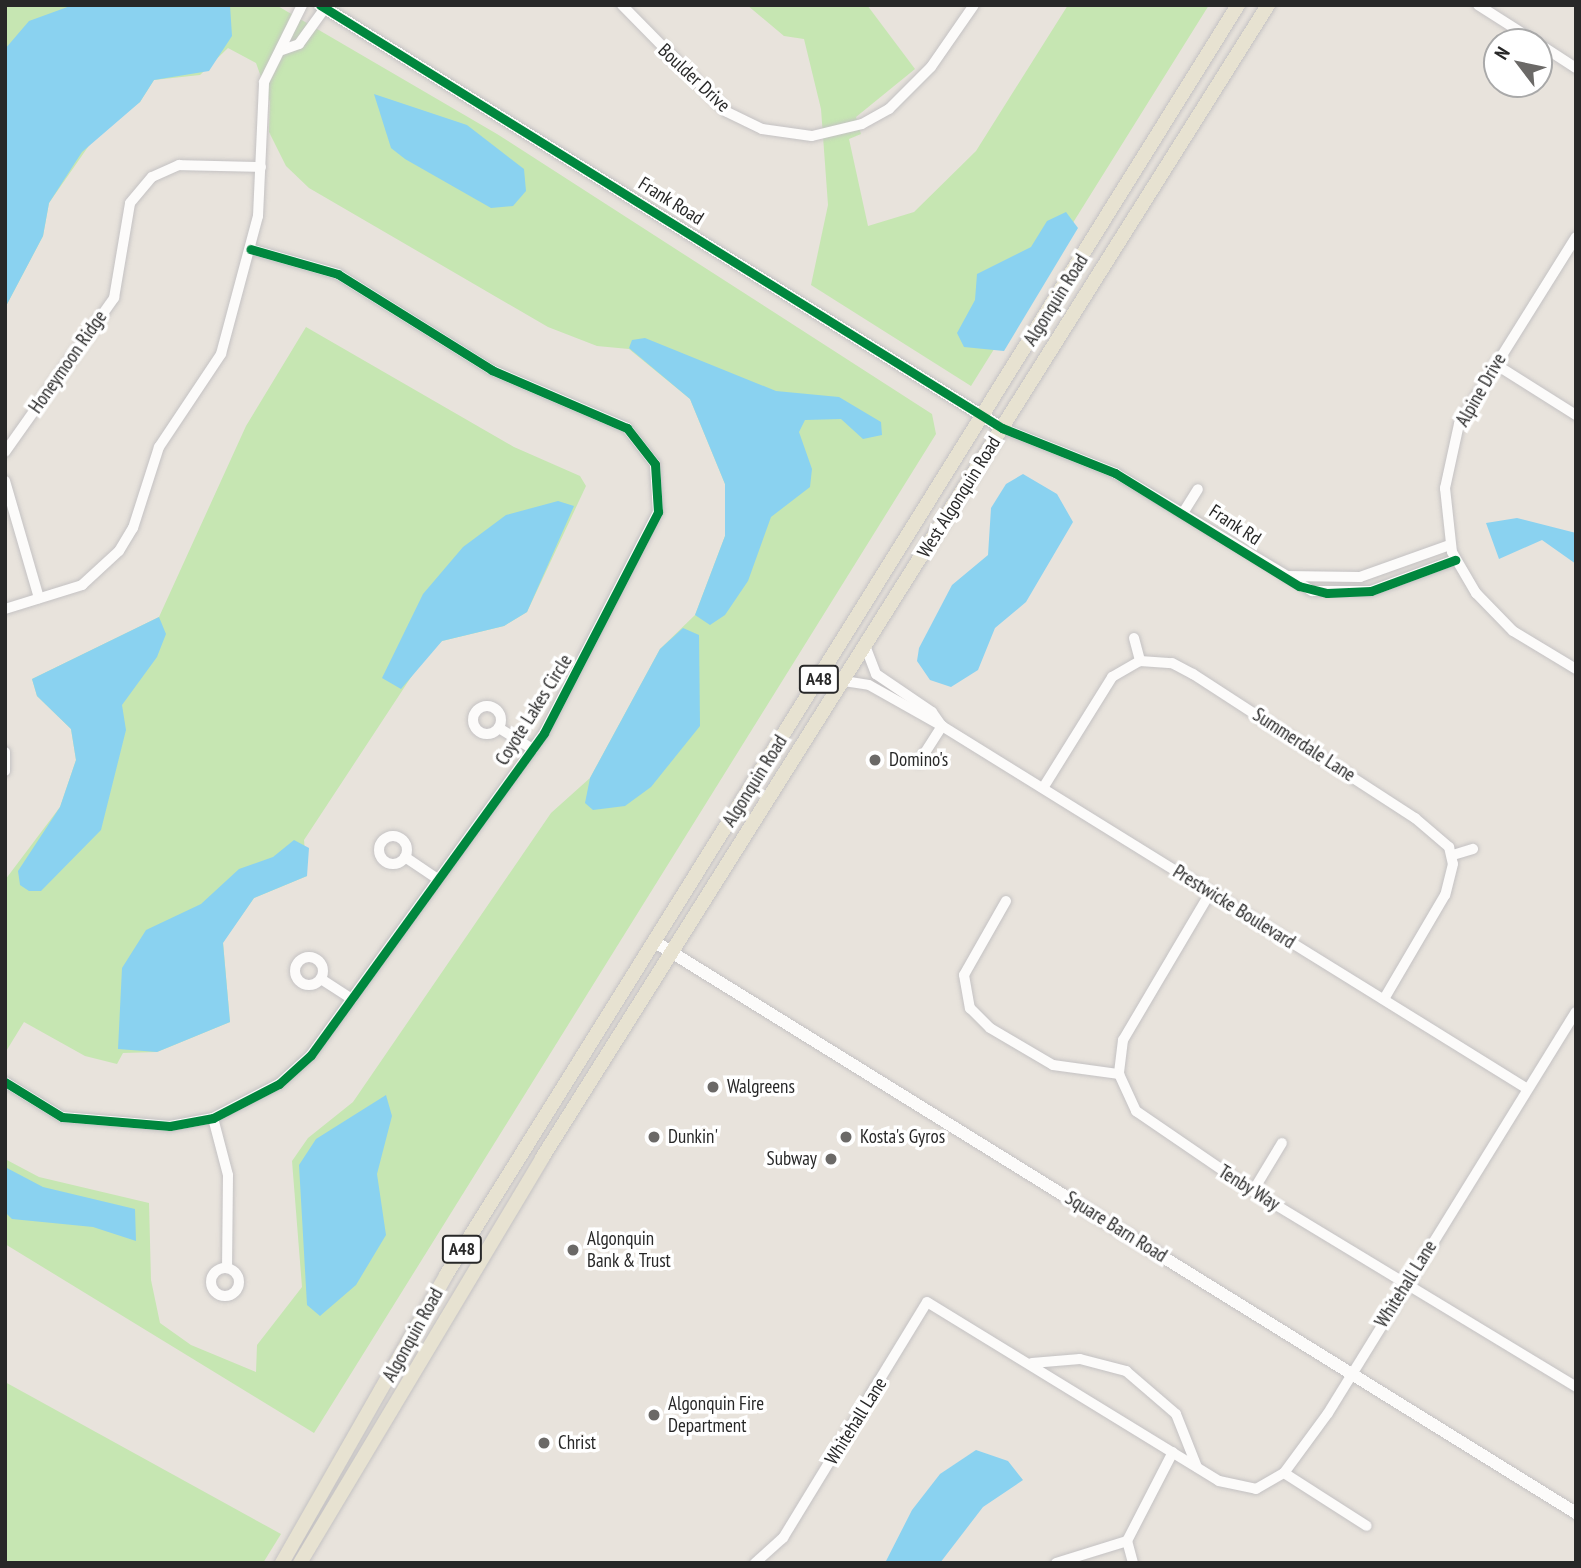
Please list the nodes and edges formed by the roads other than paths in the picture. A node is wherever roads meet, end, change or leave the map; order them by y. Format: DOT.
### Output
graph roads {
  1 [pos="302,5"];
  2 [pos="622,5"];
  3 [pos="974,5"];
  4 [pos="1238,5"];
  5 [pos="1268,5"];
  6 [pos="1478,5"];
  7 [pos="322,7"];
  8 [pos="1514,28"];
  9 [pos="281,47"];
  10 [pos="1553,53"];
  11 [pos="1576,68"];
  12 [pos="261,167"];
  13 [pos="1575,239"];
  14 [pos="250,249"];
  15 [pos="1495,364"];
  16 [pos="1576,415"];
  17 [pos="984,417"];
  18 [pos="1002,428"];
  19 [pos="5,452"];
  20 [pos="5,481"];
  21 [pos="1198,489"];
  22 [pos="1183,513"];
  23 [pos="1450,545"];
  24 [pos="1455,560"];
  25 [pos="1285,576"];
  26 [pos="39,598"];
  27 [pos="5,609"];
  28 [pos="1134,638"];
  29 [pos="867,644"];
  30 [pos="1140,660"];
  31 [pos="1576,669"];
  32 [pos="844,681"];
  33 [pos="942,726"];
  34 [pos="499,727"];
  35 [pos="533,749"];
  36 [pos="5,752"];
  37 [pos="919,762"];
  38 [pos="5,771"];
  39 [pos="1043,788"];
  40 [pos="1473,849"];
  41 [pos="1453,855"];
  42 [pos="405,857"];
  43 [pos="438,879"];
  44 [pos="1209,893"];
  45 [pos="1006,901"];
  46 [pos="655,942"];
  47 [pos="675,954"];
  48 [pos="321,979"];
  49 [pos="352,999"];
  50 [pos="1384,999"];
  51 [pos="1576,1012"];
  52 [pos="1119,1074"];
  53 [pos="5,1082"];
  54 [pos="1526,1088"];
  55 [pos="213,1118"];
  56 [pos="1282,1143"];
  57 [pos="1253,1191"];
  58 [pos="227,1268"];
  59 [pos="1406,1285"];
  60 [pos="1032,1363"];
  61 [pos="1352,1372"];
  62 [pos="1576,1387"];
  63 [pos="1173,1452"];
  64 [pos="1197,1467"];
  65 [pos="1284,1473"];
  66 [pos="1576,1513"];
  67 [pos="1367,1526"];
  68 [pos="1127,1541"];
  69 [pos="282,1563"];
  70 [pos="300,1563"];
  71 [pos="755,1563"];
  72 [pos="1056,1563"];
  73 [pos="1133,1563"];
  1 -- 9 [label="street"];
  2 -- 3 [label="street, Boulder Drive"];
  4 -- 17 [label="main road, Algonquin Road / A48"];
  5 -- 18 [label="main road, West Algonquin Road / A48"];
  6 -- 8 [label="street"];
  7 -- 9 [label="street"];
  7 -- 17 [label="street, Frank Road"];
  9 -- 12 [label="street"];
  10 -- 11 [label="street"];
  12 -- 14 [label="street"];
  12 -- 19 [label="street, Honeymoon Ridge"];
  13 -- 15 [label="street, Alpine Drive"];
  14 -- 26 [label="street"];
  14 -- 35 [label="street, Coyote Lakes Circle"];
  15 -- 16 [label="street"];
  15 -- 23 [label="street, Alpine Drive"];
  17 -- 18 [label="street, Frank Road"];
  17 -- 46 [label="main road, Algonquin Road / A48"];
  18 -- 22 [label="street, Frank Rd"];
  18 -- 29 [label="main road, West Algonquin Road / A48"];
  20 -- 26 [label="street"];
  21 -- 22 [label="street"];
  22 -- 25 [label="street, Frank Rd"];
  23 -- 24 [label="street, Alpine Drive"];
  23 -- 25 [label="street"];
  24 -- 25 [label="street, Frank Rd"];
  24 -- 31 [label="street, Alpine Drive"];
  26 -- 27 [label="street"];
  28 -- 30 [label="street"];
  29 -- 32 [label="main road, West Algonquin Road / A48"];
  29 -- 33 [label="street, Prestwicke Boulevard"];
  30 -- 39 [label="street"];
  30 -- 41 [label="street, Summerdale Lane"];
  32 -- 33 [label="street, Prestwicke Boulevard"];
  32 -- 47 [label="main road, West Algonquin Road / A48"];
  33 -- 37 [label="street"];
  33 -- 39 [label="street, Prestwicke Boulevard"];
  34 -- 35 [label="street"];
  35 -- 43 [label="street, Coyote Lakes Circle"];
  36 -- 38 [label="street"];
  39 -- 44 [label="street, Prestwicke Boulevard"];
  40 -- 41 [label="street"];
  41 -- 50 [label="street"];
  42 -- 43 [label="street"];
  43 -- 49 [label="street, Coyote Lakes Circle"];
  44 -- 50 [label="street, Prestwicke Boulevard"];
  44 -- 52 [label="street"];
  45 -- 52 [label="street"];
  46 -- 47 [label="street, Square Barn Road"];
  46 -- 69 [label="main road, Algonquin Road / A48"];
  47 -- 61 [label="street, Square Barn Road"];
  47 -- 70 [label="main road, Algonquin Road / A48"];
  48 -- 49 [label="street"];
  49 -- 55 [label="street, Coyote Lakes Circle"];
  50 -- 54 [label="street, Prestwicke Boulevard"];
  51 -- 54 [label="street, Whitehall Lane"];
  52 -- 57 [label="street, Tenby Way"];
  53 -- 55 [label="street, Coyote Lakes Circle"];
  54 -- 59 [label="street, Whitehall Lane"];
  55 -- 58 [label="street"];
  56 -- 57 [label="street"];
  57 -- 59 [label="street, Tenby Way"];
  59 -- 61 [label="street, Whitehall Lane"];
  59 -- 62 [label="street, Tenby Way"];
  60 -- 63 [label="street, Whitehall Lane"];
  60 -- 64 [label="street"];
  60 -- 71 [label="street, Whitehall Lane"];
  61 -- 65 [label="street, Whitehall Lane"];
  61 -- 66 [label="street, Square Barn Road"];
  63 -- 64 [label="street, Whitehall Lane"];
  63 -- 68 [label="street"];
  64 -- 65 [label="street, Whitehall Lane"];
  65 -- 67 [label="street"];
  68 -- 72 [label="street"];
  68 -- 73 [label="street"];
}
